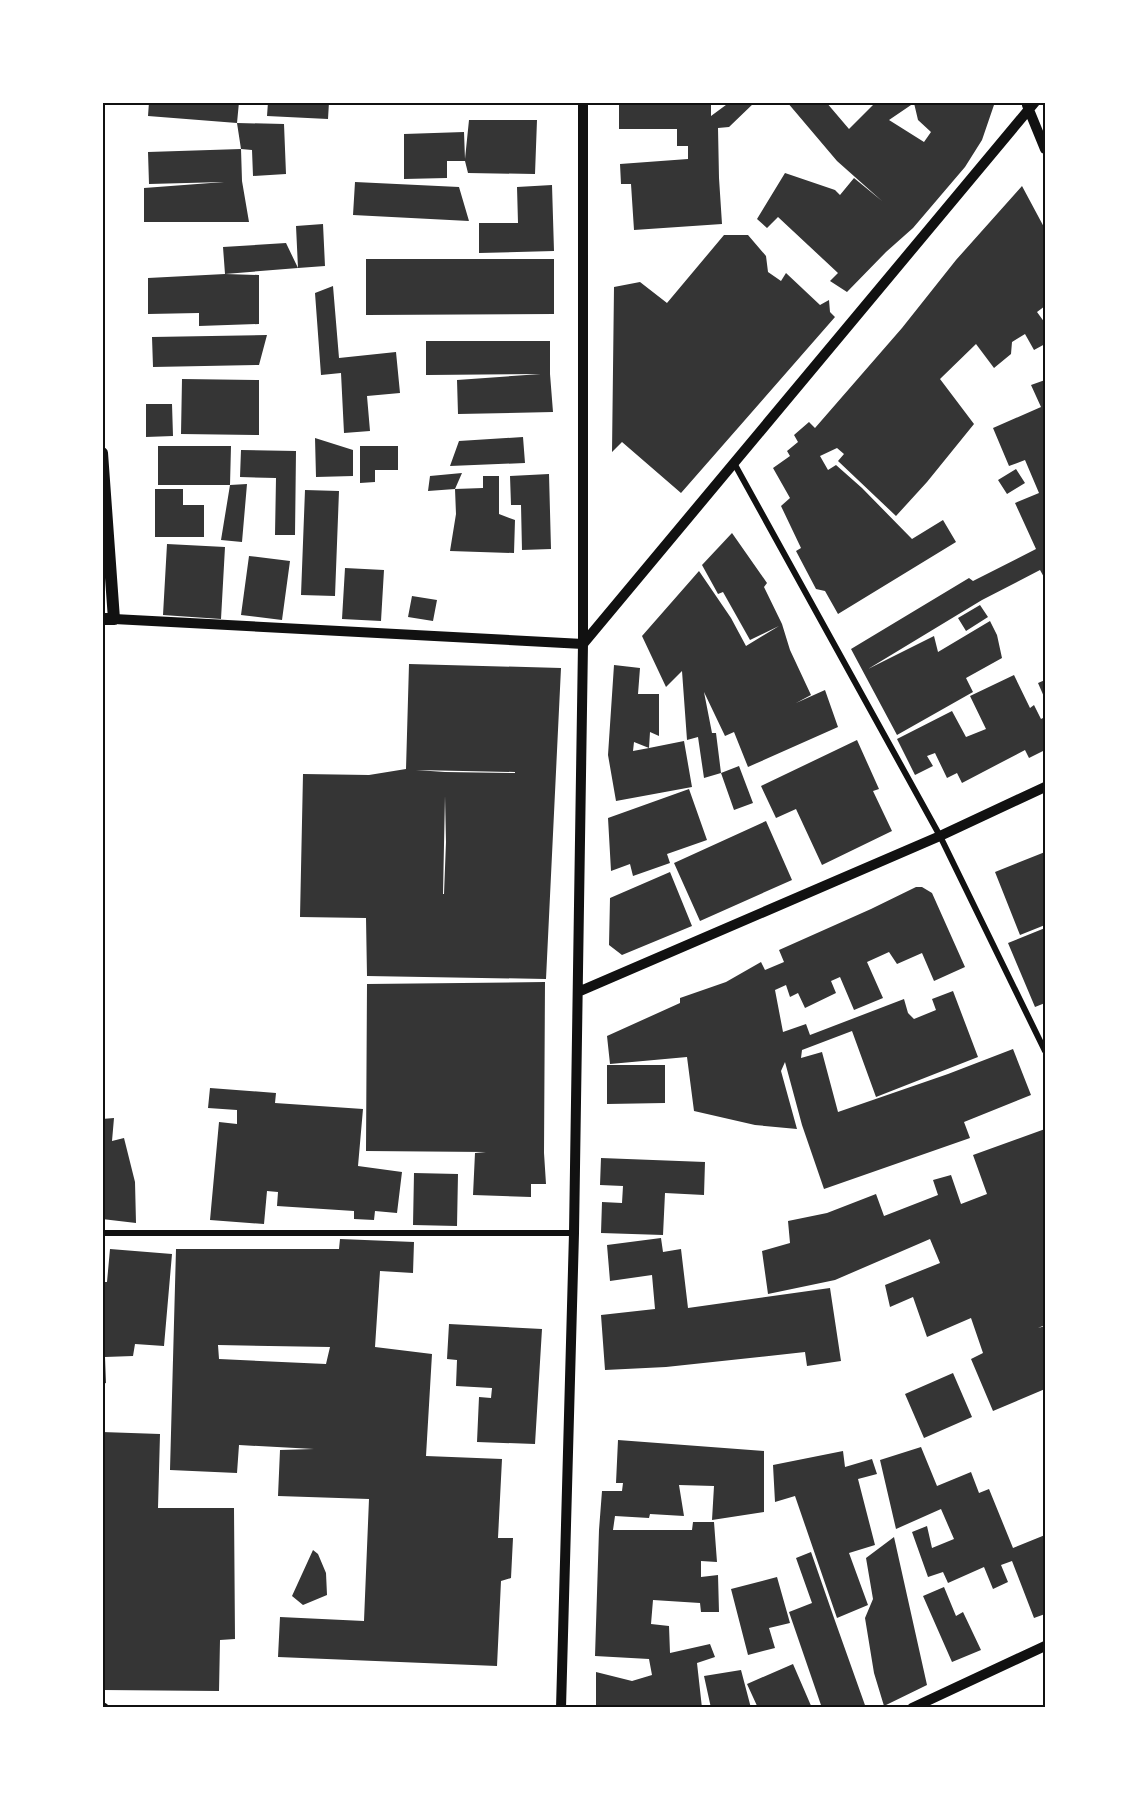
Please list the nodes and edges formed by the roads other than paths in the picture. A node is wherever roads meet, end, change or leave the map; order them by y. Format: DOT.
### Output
graph roads {
  1 [pos="583,102"];
  2 [pos="1030,104"];
  3 [pos="1045,149"];
  4 [pos="102,453"];
  5 [pos="734,463"];
  6 [pos="108,619"];
  7 [pos="583,644"];
  8 [pos="1045,787"];
  9 [pos="940,836"];
  10 [pos="578,992"];
  11 [pos="1045,1051"];
  12 [pos="102,1233"];
  13 [pos="574,1233"];
  14 [pos="1045,1647"];
  15 [pos="561,1708"];
  16 [pos="912,1708"];
  1 -- 7 [label="street"];
  2 -- 3 [label="street"];
  2 -- 5 [label="street"];
  4 -- 6 [label="main road"];
  5 -- 7 [label="street"];
  5 -- 9 [label="street"];
  6 -- 7 [label="street"];
  7 -- 10 [label="street"];
  8 -- 9 [label="street"];
  9 -- 10 [label="street"];
  9 -- 11 [label="street"];
  10 -- 13 [label="street"];
  12 -- 13 [label="street"];
  13 -- 15 [label="street"];
  14 -- 16 [label="street"];
}
